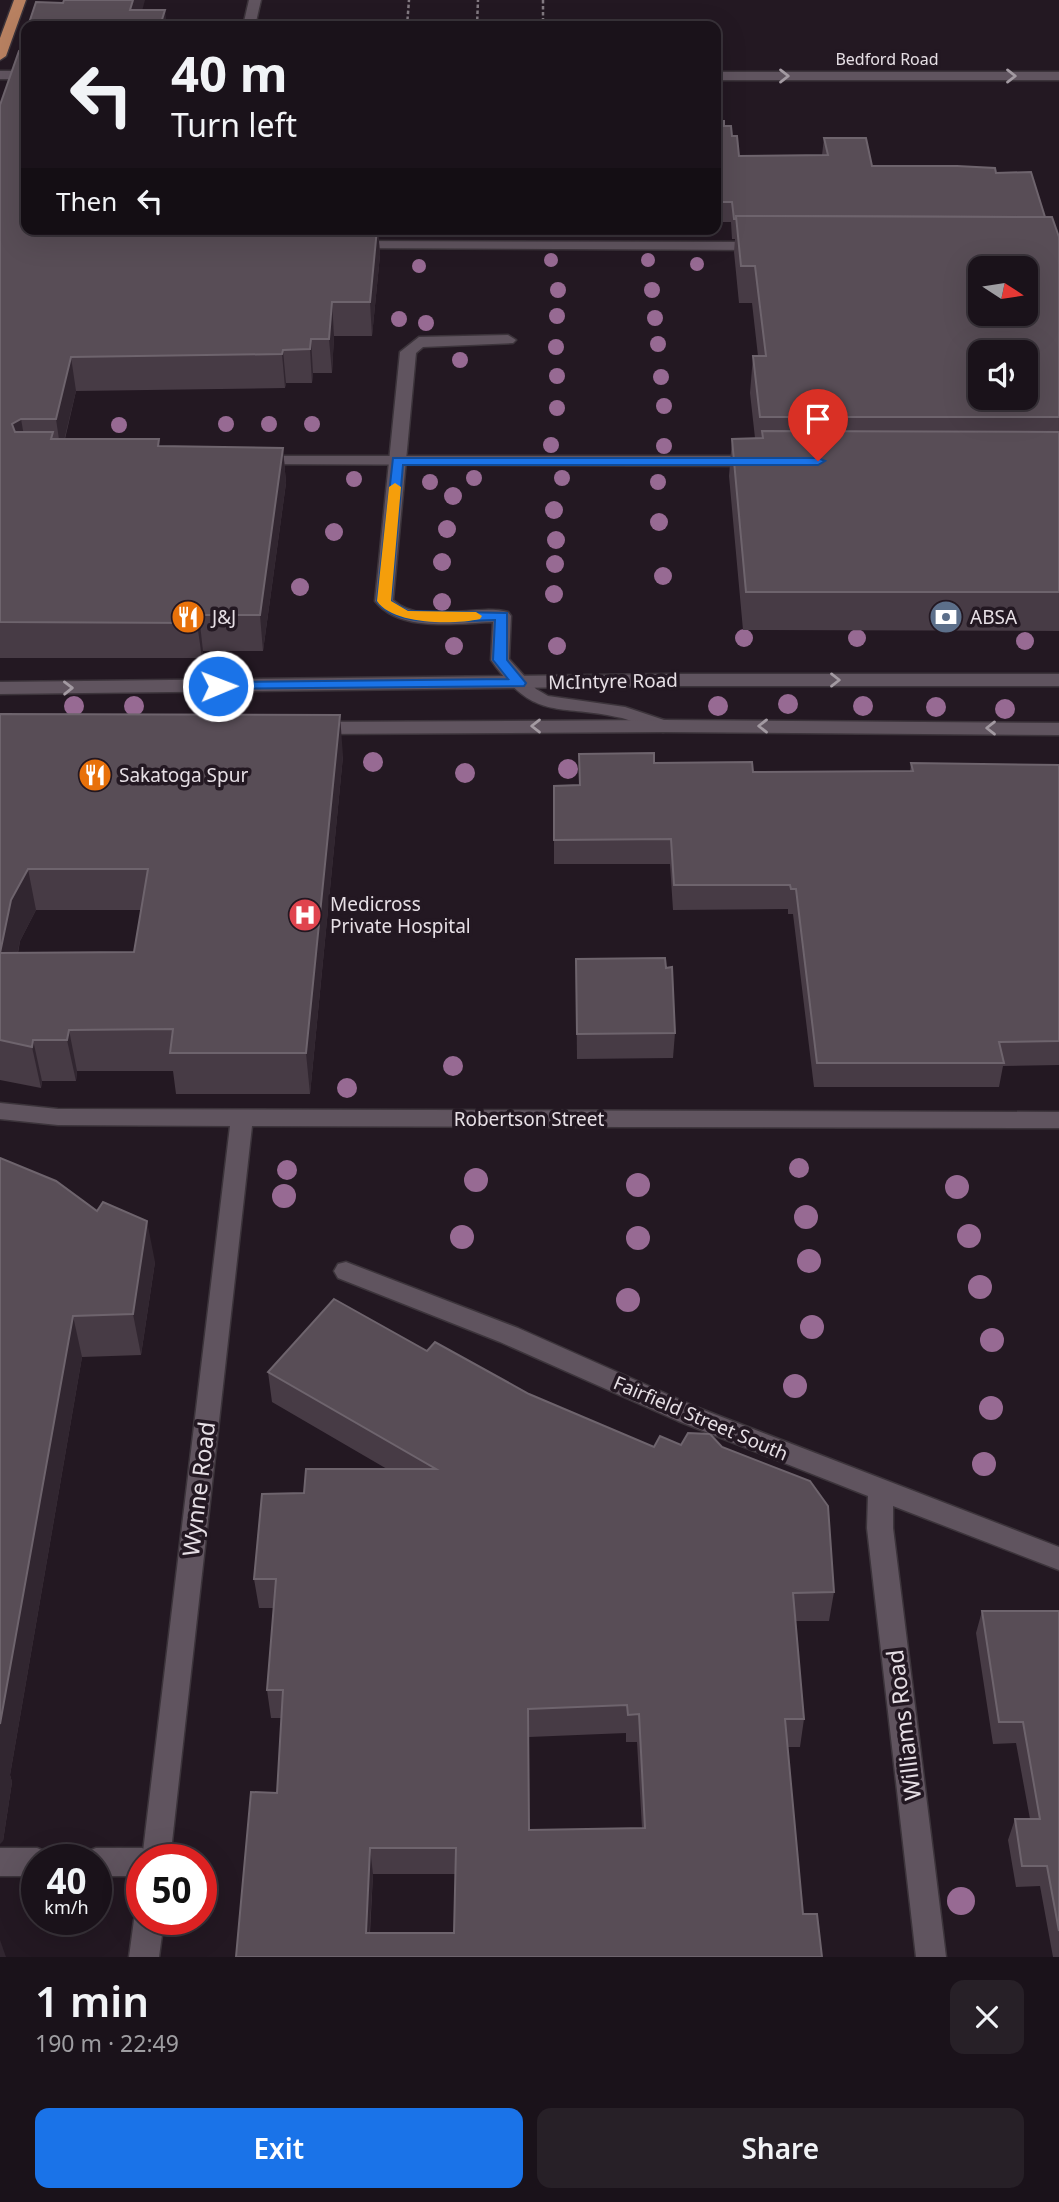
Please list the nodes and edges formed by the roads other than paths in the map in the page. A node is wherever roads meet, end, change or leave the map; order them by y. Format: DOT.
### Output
graph roads {
  1 [pos="20,0"];
  2 [pos="255,0"];
  3 [pos="250,21"];
  4 [pos="0,56"];
  5 [pos="0,75"];
  6 [pos="21,75"];
  7 [pos="721,76"];
  8 [pos="1059,76"];
  9 [pos="330,245"];
  10 [pos="782,246"];
  11 [pos="508,341"];
  12 [pos="233,461"];
  13 [pos="397,461"];
  14 [pos="777,461"];
  15 [pos="1059,680"];
  16 [pos="519,683"];
  17 [pos="0,688"];
  18 [pos="663,726"];
  19 [pos="298,729"];
  20 [pos="1059,729"];
  21 [pos="0,1111"];
  22 [pos="242,1118"];
  23 [pos="1059,1120"];
  24 [pos="345,1271"];
  25 [pos="881,1492"];
  26 [pos="1059,1559"];
  27 [pos="158,1844"];
  28 [pos="0,1862"];
  29 [pos="21,1862"];
  30 [pos="147,1935"];
  31 [pos="144,1957"];
  32 [pos="931,1957"];
  1 -- 4 [label="main road"];
  2 -- 3 [label="street"];
  5 -- 6 [label="street"];
  7 -- 8 [label="street, Bedford Road, one-way"];
  9 -- 10 [label="street"];
  11 -- 13 [label="street"];
  12 -- 13 [label="street"];
  13 -- 14 [label="street"];
  13 -- 16 [label="street"];
  16 -- 15 [label="street, McIntyre Road, one-way"];
  17 -- 16 [label="street, McIntyre Road, one-way"];
  16 -- 18 [label="street"];
  18 -- 19 [label="street, one-way"];
  20 -- 18 [label="street, one-way"];
  21 -- 22 [label="street, Robertson Street"];
  22 -- 23 [label="street, Robertson Street"];
  22 -- 27 [label="street, Wynne Road"];
  24 -- 25 [label="street, Fairfield Street South"];
  25 -- 26 [label="street, Fairfield Street South"];
  25 -- 32 [label="street, Williams Road"];
  28 -- 29 [label="street"];
  30 -- 31 [label="street"];
}
